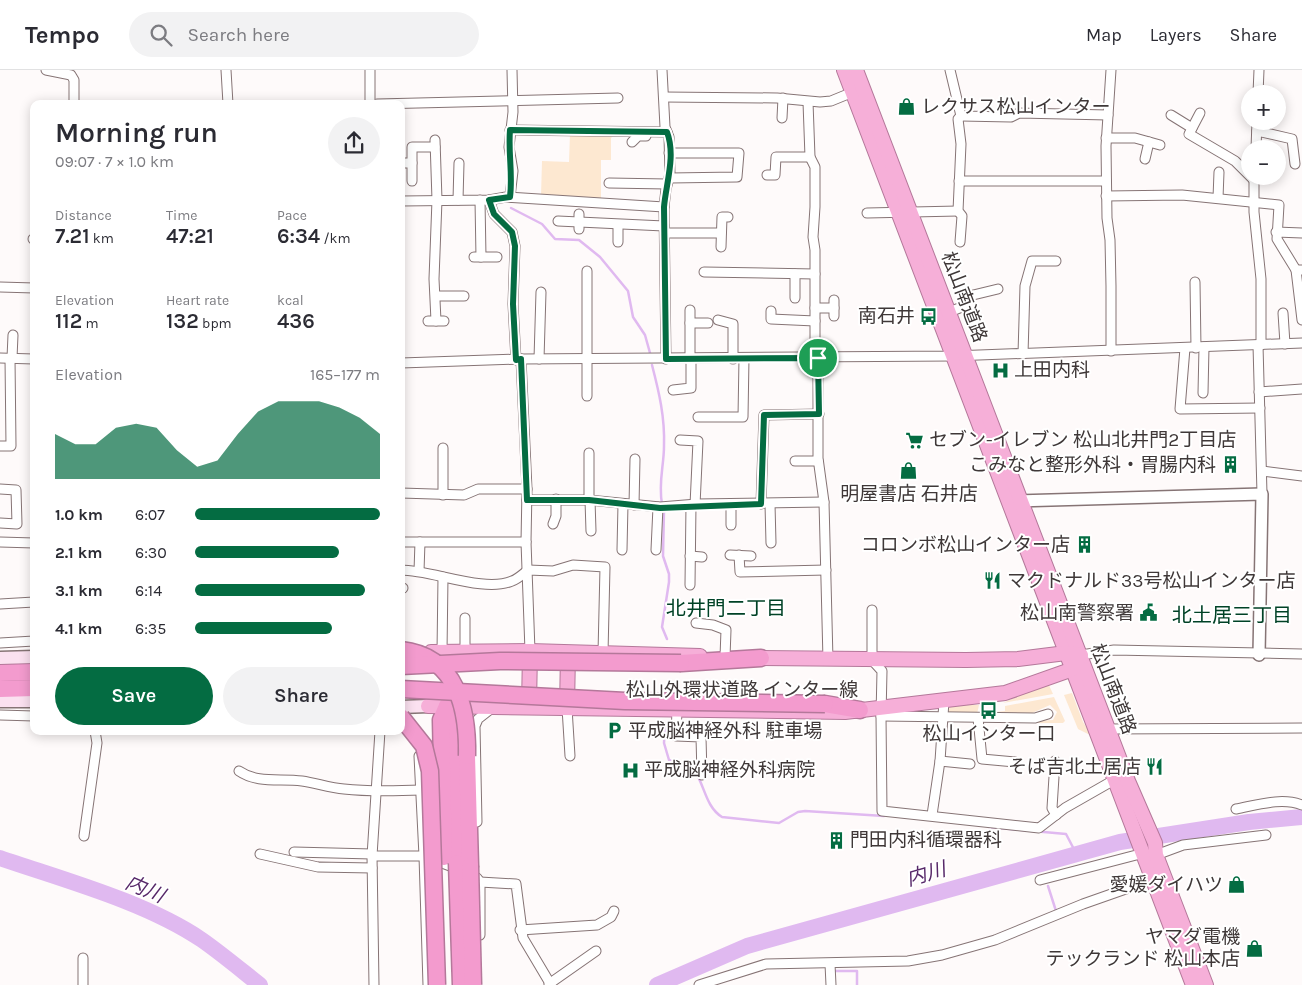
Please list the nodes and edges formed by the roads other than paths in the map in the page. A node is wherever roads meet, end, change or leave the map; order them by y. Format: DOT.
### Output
graph roads {
  1 [pos="46,70"];
  2 [pos="226,70"];
  3 [pos="370,70"];
  4 [pos="512,70"];
  5 [pos="662,70"];
  6 [pos="844,70"];
  7 [pos="856,70"];
  8 [pos="950,70"];
  9 [pos="1111,70"];
  10 [pos="1259,70"];
  11 [pos="1258,85"];
  12 [pos="853,92"];
  13 [pos="664,97"];
  14 [pos="618,98"];
  15 [pos="783,98"];
  16 [pos="74,100"];
  17 [pos="228,100"];
  18 [pos="370,100"];
  19 [pos="512,101"];
  20 [pos="808,102"];
  21 [pos="405,103"];
  22 [pos="1200,113"];
  23 [pos="1108,115"];
  24 [pos="1171,115"];
  25 [pos="961,116"];
  26 [pos="782,118"];
  27 [pos="1192,128"];
  28 [pos="510,130"];
  29 [pos="1268,130"];
  30 [pos="668,135"];
  31 [pos="1106,138"];
  32 [pos="632,142"];
  33 [pos="1149,142"];
  34 [pos="1160,145"];
  35 [pos="669,153"];
  36 [pos="810,157"];
  37 [pos="1145,159"];
  38 [pos="405,163"];
  39 [pos="412,163"];
  40 [pos="459,163"];
  41 [pos="1295,164"];
  42 [pos="1241,166"];
  43 [pos="1219,172"];
  44 [pos="767,175"];
  45 [pos="668,181"];
  46 [pos="960,181"];
  47 [pos="1106,181"];
  48 [pos="412,182"];
  49 [pos="609,183"];
  50 [pos="1254,185"];
  51 [pos="1106,196"];
  52 [pos="510,197"];
  53 [pos="1218,198"];
  54 [pos="437,200"];
  55 [pos="458,200"];
  56 [pos="484,200"];
  57 [pos="405,201"];
  58 [pos="1254,201"];
  59 [pos="664,207"];
  60 [pos="958,211"];
  61 [pos="904,212"];
  62 [pos="867,213"];
  63 [pos="728,217"];
  64 [pos="558,221"];
  65 [pos="618,225"];
  66 [pos="665,229"];
  67 [pos="1276,232"];
  68 [pos="722,233"];
  69 [pos="1302,233"];
  70 [pos="618,242"];
  71 [pos="960,242"];
  72 [pos="721,247"];
  73 [pos="497,257"];
  74 [pos="1056,261"];
  75 [pos="1299,270"];
  76 [pos="587,271"];
  77 [pos="704,272"];
  78 [pos="795,274"];
  79 [pos="815,274"];
  80 [pos="1195,282"];
  81 [pos="0,287"];
  82 [pos="30,288"];
  83 [pos="998,289"];
  84 [pos="541,292"];
  85 [pos="436,296"];
  86 [pos="464,296"];
  87 [pos="795,298"];
  88 [pos="815,308"];
  89 [pos="834,308"];
  90 [pos="690,310"];
  91 [pos="771,310"];
  92 [pos="950,312"];
  93 [pos="1283,313"];
  94 [pos="718,320"];
  95 [pos="1302,320"];
  96 [pos="436,321"];
  97 [pos="815,321"];
  98 [pos="690,323"];
  99 [pos="708,323"];
  100 [pos="13,335"];
  101 [pos="1302,343"];
  102 [pos="1286,344"];
  103 [pos="1259,345"];
  104 [pos="1185,348"];
  105 [pos="1200,348"];
  106 [pos="1112,351"];
  107 [pos="1023,354"];
  108 [pos="959,356"];
  109 [pos="0,358"];
  110 [pos="11,358"];
  111 [pos="733,358"];
  112 [pos="744,358"];
  113 [pos="816,358"];
  114 [pos="30,359"];
  115 [pos="518,359"];
  116 [pos="539,359"];
  117 [pos="587,359"];
  118 [pos="666,359"];
  119 [pos="690,359"];
  120 [pos="405,363"];
  121 [pos="1302,389"];
  122 [pos="673,390"];
  123 [pos="1259,392"];
  124 [pos="1203,393"];
  125 [pos="587,396"];
  126 [pos="1260,408"];
  127 [pos="819,414"];
  128 [pos="698,417"];
  129 [pos="680,440"];
  130 [pos="0,446"];
  131 [pos="443,448"];
  132 [pos="589,452"];
  133 [pos="635,460"];
  134 [pos="795,461"];
  135 [pos="818,461"];
  136 [pos="1262,472"];
  137 [pos="1302,476"];
  138 [pos="0,489"];
  139 [pos="527,489"];
  140 [pos="405,493"];
  141 [pos="1262,494"];
  142 [pos="443,496"];
  143 [pos="556,499"];
  144 [pos="527,500"];
  145 [pos="589,500"];
  146 [pos="1014,501"];
  147 [pos="824,502"];
  148 [pos="623,504"];
  149 [pos="731,504"];
  150 [pos="766,504"];
  151 [pos="634,505"];
  152 [pos="693,505"];
  153 [pos="658,507"];
  154 [pos="0,523"];
  155 [pos="553,524"];
  156 [pos="731,525"];
  157 [pos="591,531"];
  158 [pos="0,542"];
  159 [pos="405,542"];
  160 [pos="420,542"];
  161 [pos="526,542"];
  162 [pos="30,543"];
  163 [pos="771,543"];
  164 [pos="622,550"];
  165 [pos="656,550"];
  166 [pos="690,556"];
  167 [pos="751,556"];
  168 [pos="702,557"];
  169 [pos="405,570"];
  170 [pos="528,570"];
  171 [pos="826,570"];
  172 [pos="419,571"];
  173 [pos="443,577"];
  174 [pos="700,577"];
  175 [pos="30,602"];
  176 [pos="0,604"];
  177 [pos="872,610"];
  178 [pos="465,618"];
  179 [pos="696,623"];
  180 [pos="30,642"];
  181 [pos="0,643"];
  182 [pos="405,651"];
  183 [pos="530,651"];
  184 [pos="405,652"];
  185 [pos="436,652"];
  186 [pos="465,652"];
  187 [pos="568,652"];
  188 [pos="603,653"];
  189 [pos="1066,653"];
  190 [pos="1302,654"];
  191 [pos="1081,655"];
  192 [pos="1259,655"];
  193 [pos="30,657"];
  194 [pos="725,657"];
  195 [pos="0,658"];
  196 [pos="762,658"];
  197 [pos="828,660"];
  198 [pos="872,660"];
  199 [pos="405,666"];
  200 [pos="1072,669"];
  201 [pos="30,672"];
  202 [pos="0,673"];
  203 [pos="30,688"];
  204 [pos="0,689"];
  205 [pos="405,689"];
  206 [pos="0,701"];
  207 [pos="30,701"];
  208 [pos="944,701"];
  209 [pos="428,706"];
  210 [pos="447,706"];
  211 [pos="405,707"];
  212 [pos="495,707"];
  213 [pos="529,708"];
  214 [pos="567,708"];
  215 [pos="677,710"];
  216 [pos="860,710"];
  217 [pos="881,712"];
  218 [pos="1048,714"];
  219 [pos="0,715"];
  220 [pos="30,716"];
  221 [pos="943,717"];
  222 [pos="978,718"];
  223 [pos="405,721"];
  224 [pos="1302,728"];
  225 [pos="1102,729"];
  226 [pos="405,731"];
  227 [pos="96,735"];
  228 [pos="380,735"];
  229 [pos="570,756"];
  230 [pos="940,761"];
  231 [pos="1055,761"];
  232 [pos="1015,762"];
  233 [pos="970,764"];
  234 [pos="239,771"];
  235 [pos="702,775"];
  236 [pos="1114,780"];
  237 [pos="422,790"];
  238 [pos="376,791"];
  239 [pos="1302,805"];
  240 [pos="1236,809"];
  241 [pos="932,815"];
  242 [pos="1056,815"];
  243 [pos="1138,822"];
  244 [pos="1266,835"];
  245 [pos="84,836"];
  246 [pos="1149,849"];
  247 [pos="294,852"];
  248 [pos="260,854"];
  249 [pos="372,855"];
  250 [pos="424,856"];
  251 [pos="451,860"];
  252 [pos="372,868"];
  253 [pos="1159,877"];
  254 [pos="478,879"];
  255 [pos="1040,880"];
  256 [pos="614,911"];
  257 [pos="520,930"];
  258 [pos="596,951"];
  259 [pos="83,958"];
  260 [pos="830,964"];
  261 [pos="722,981"];
  262 [pos="550,984"];
  263 [pos="83,985"];
  264 [pos="374,985"];
  265 [pos="428,985"];
  266 [pos="437,985"];
  267 [pos="448,985"];
  268 [pos="461,985"];
  269 [pos="473,985"];
  270 [pos="481,985"];
  271 [pos="699,985"];
  272 [pos="831,985"];
  273 [pos="1193,985"];
  274 [pos="1206,985"];
  1 -- 16 [label="street"];
  2 -- 17 [label="street"];
  3 -- 18 [label="street"];
  4 -- 19 [label="street"];
  5 -- 13 [label="street"];
  6 -- 12 [label="highway, 松山南道路"];
  7 -- 61 [label="highway, 松山南道路"];
  8 -- 25 [label="street"];
  9 -- 23 [label="street"];
  10 -- 11 [label="street"];
  12 -- 20 [label="street"];
  12 -- 61 [label="highway, 松山南道路"];
  13 -- 15 [label="street"];
  13 -- 30 [label="street"];
  14 -- 19 [label="street"];
  15 -- 20 [label="street"];
  15 -- 26 [label="street"];
  19 -- 21 [label="street"];
  19 -- 28 [label="street"];
  20 -- 36 [label="street"];
  22 -- 27 [label="street"];
  23 -- 25 [label="street"];
  23 -- 31 [label="street"];
  24 -- 27 [label="street"];
  25 -- 46 [label="street"];
  27 -- 42 [label="street"];
  28 -- 30 [label="street"];
  28 -- 52 [label="street"];
  29 -- 41 [label="street"];
  30 -- 32 [label="street"];
  30 -- 35 [label="street"];
  31 -- 33 [label="street"];
  31 -- 47 [label="street"];
  33 -- 34 [label="street"];
  33 -- 37 [label="street"];
  35 -- 45 [label="street"];
  35 -- 45 [label="street"];
  36 -- 44 [label="street"];
  36 -- 79 [label="street"];
  38 -- 39 [label="street"];
  39 -- 48 [label="street"];
  39 -- 54 [label="street"];
  40 -- 55 [label="street"];
  43 -- 53 [label="street"];
  45 -- 49 [label="street"];
  45 -- 59 [label="street"];
  46 -- 47 [label="street"];
  46 -- 60 [label="street"];
  47 -- 51 [label="street"];
  50 -- 58 [label="street"];
  51 -- 53 [label="street"];
  51 -- 106 [label="street"];
  52 -- 56 [label="street"];
  52 -- 59 [label="street"];
  53 -- 58 [label="street"];
  54 -- 55 [label="street"];
  54 -- 57 [label="street"];
  54 -- 85 [label="street"];
  55 -- 56 [label="street"];
  56 -- 73 [label="street"];
  56 -- 115 [label="street"];
  58 -- 67 [label="street"];
  58 -- 103 [label="street"];
  59 -- 66 [label="street"];
  60 -- 61 [label="street"];
  60 -- 71 [label="street"];
  61 -- 62 [label="street"];
  61 -- 92 [label="highway, 松山南道路"];
  61 -- 108 [label="highway, 松山南道路"];
  63 -- 68 [label="street"];
  64 -- 65 [label="street"];
  65 -- 66 [label="street"];
  65 -- 70 [label="street"];
  66 -- 68 [label="street"];
  66 -- 118 [label="street"];
  67 -- 69 [label="street"];
  67 -- 75 [label="street"];
  68 -- 72 [label="street"];
  74 -- 107 [label="street"];
  75 -- 95 [label="street"];
  76 -- 117 [label="street"];
  77 -- 78 [label="street"];
  78 -- 79 [label="street"];
  78 -- 87 [label="street"];
  79 -- 88 [label="street"];
  80 -- 105 [label="street"];
  81 -- 82 [label="street"];
  83 -- 92 [label="street"];
  84 -- 116 [label="street"];
  85 -- 86 [label="street"];
  85 -- 96 [label="street"];
  88 -- 89 [label="street"];
  88 -- 97 [label="street"];
  90 -- 98 [label="street"];
  91 -- 97 [label="street"];
  92 -- 108 [label="highway, 松山南道路"];
  93 -- 102 [label="street"];
  94 -- 111 [label="street"];
  97 -- 113 [label="street"];
  98 -- 99 [label="street"];
  98 -- 119 [label="street"];
  100 -- 110 [label="street"];
  101 -- 102 [label="street"];
  102 -- 103 [label="street"];
  103 -- 105 [label="street"];
  103 -- 123 [label="street"];
  104 -- 105 [label="street"];
  104 -- 106 [label="street"];
  104 -- 126 [label="street"];
  105 -- 124 [label="street"];
  106 -- 107 [label="street"];
  107 -- 108 [label="street"];
  108 -- 113 [label="street"];
  108 -- 146 [label="highway, 松山南道路"];
  109 -- 110 [label="street"];
  110 -- 114 [label="street"];
  110 -- 130 [label="street"];
  111 -- 112 [label="street"];
  111 -- 119 [label="street"];
  112 -- 113 [label="street"];
  112 -- 128 [label="street"];
  113 -- 127 [label="street"];
  115 -- 116 [label="street"];
  115 -- 120 [label="street"];
  115 -- 139 [label="street"];
  116 -- 117 [label="street"];
  117 -- 118 [label="street"];
  117 -- 125 [label="street"];
  118 -- 119 [label="street"];
  119 -- 122 [label="street"];
  121 -- 123 [label="street"];
  123 -- 126 [label="street"];
  126 -- 136 [label="street"];
  127 -- 135 [label="street"];
  127 -- 150 [label="street"];
  129 -- 152 [label="street"];
  131 -- 142 [label="street"];
  132 -- 145 [label="street"];
  133 -- 151 [label="street"];
  134 -- 135 [label="street"];
  135 -- 147 [label="street"];
  136 -- 137 [label="street"];
  136 -- 141 [label="street"];
  138 -- 154 [label="street"];
  139 -- 142 [label="street"];
  139 -- 144 [label="street"];
  140 -- 142 [label="street"];
  141 -- 146 [label="street"];
  141 -- 192 [label="street"];
  143 -- 144 [label="street"];
  143 -- 145 [label="street"];
  143 -- 155 [label="street"];
  144 -- 161 [label="street"];
  145 -- 148 [label="street"];
  145 -- 157 [label="street"];
  146 -- 189 [label="highway, 松山南道路"];
  146 -- 191 [label="highway, 松山南道路"];
  147 -- 150 [label="street"];
  147 -- 171 [label="street"];
  148 -- 151 [label="street"];
  148 -- 164 [label="street"];
  149 -- 150 [label="street"];
  149 -- 152 [label="street"];
  149 -- 156 [label="street"];
  150 -- 163 [label="street"];
  151 -- 153 [label="street"];
  152 -- 153 [label="street"];
  152 -- 166 [label="street"];
  153 -- 165 [label="street"];
  158 -- 162 [label="street"];
  159 -- 160 [label="street"];
  160 -- 161 [label="street"];
  160 -- 172 [label="street"];
  161 -- 170 [label="street"];
  166 -- 168 [label="street"];
  166 -- 174 [label="street"];
  167 -- 171 [label="street"];
  169 -- 172 [label="street"];
  170 -- 173 [label="street"];
  170 -- 183 [label="street"];
  170 -- 188 [label="street"];
  171 -- 197 [label="street"];
  172 -- 173 [label="street"];
  173 -- 185 [label="street"];
  175 -- 176 [label="street"];
  177 -- 198 [label="street"];
  178 -- 186 [label="street"];
  179 -- 194 [label="street"];
  180 -- 181 [label="street"];
  182 -- 185 [label="main road"];
  183 -- 186 [label="highway, 松山外環状道路 インター線"];
  183 -- 187 [label="highway, 松山外環状道路 インター線"];
  183 -- 213 [label="highway"];
  184 -- 269 [label="highway, bridge"];
  185 -- 186 [label="highway, 松山外環状道路 インター線"];
  185 -- 210 [label="highway"];
  187 -- 188 [label="highway, 松山外環状道路 インター線"];
  187 -- 214 [label="highway"];
  188 -- 194 [label="highway, 松山外環状道路 インター線"];
  189 -- 191 [label="highway, 松山外環状道路 インター線"];
  189 -- 198 [label="highway, 松山外環状道路 インター線"];
  189 -- 200 [label="highway, 松山南道路"];
  190 -- 192 [label="street"];
  191 -- 192 [label="street"];
  191 -- 200 [label="highway"];
  191 -- 225 [label="highway, 松山南道路"];
  193 -- 195 [label="main road"];
  194 -- 196 [label="highway, 松山外環状道路 インター線"];
  196 -- 197 [label="highway, 松山外環状道路 インター線"];
  196 -- 199 [label="highway, bridge"];
  197 -- 198 [label="highway, 松山外環状道路 インター線"];
  198 -- 217 [label="street"];
  200 -- 208 [label="highway, 松山外環状道路 インター線"];
  200 -- 225 [label="highway, 松山南道路"];
  201 -- 202 [label="highway"];
  203 -- 204 [label="highway"];
  205 -- 216 [label="highway, bridge"];
  206 -- 207 [label="main road"];
  208 -- 217 [label="highway, 松山外環状道路 インター線"];
  208 -- 221 [label="street"];
  209 -- 210 [label="highway, 松山外環状道路 インター線"];
  209 -- 211 [label="main road"];
  210 -- 212 [label="highway, 松山外環状道路 インター線"];
  210 -- 251 [label="highway"];
  212 -- 213 [label="highway, 松山外環状道路 インター線"];
  212 -- 254 [label="street"];
  213 -- 214 [label="highway, 松山外環状道路 インター線"];
  214 -- 215 [label="highway, 松山外環状道路 インター線"];
  214 -- 229 [label="street"];
  215 -- 216 [label="highway, 松山外環状道路 インター線"];
  215 -- 235 [label="street"];
  216 -- 217 [label="highway, 松山外環状道路 インター線"];
  217 -- 221 [label="street"];
  217 -- 241 [label="street"];
  218 -- 222 [label="street"];
  219 -- 220 [label="street"];
  221 -- 222 [label="street"];
  221 -- 230 [label="street"];
  222 -- 232 [label="street"];
  223 -- 266 [label="highway, bridge"];
  224 -- 225 [label="street"];
  225 -- 236 [label="highway, 松山南道路"];
  225 -- 243 [label="highway, 松山南道路"];
  226 -- 237 [label="street"];
  227 -- 245 [label="street"];
  228 -- 238 [label="street"];
  230 -- 233 [label="street"];
  230 -- 241 [label="street"];
  231 -- 242 [label="street"];
  234 -- 238 [label="street"];
  236 -- 242 [label="street"];
  236 -- 243 [label="highway, 松山南道路"];
  237 -- 238 [label="street"];
  237 -- 250 [label="street"];
  238 -- 249 [label="street"];
  239 -- 240 [label="street"];
  241 -- 242 [label="street"];
  243 -- 246 [label="highway, 松山南道路"];
  244 -- 246 [label="street"];
  246 -- 253 [label="highway, 松山南道路"];
  246 -- 255 [label="street"];
  247 -- 249 [label="street"];
  248 -- 252 [label="street"];
  249 -- 250 [label="street"];
  249 -- 252 [label="street"];
  250 -- 254 [label="street"];
  250 -- 265 [label="street"];
  251 -- 267 [label="highway"];
  251 -- 268 [label="highway, bridge"];
  252 -- 264 [label="street"];
  253 -- 260 [label="street"];
  253 -- 273 [label="highway, 松山南道路"];
  253 -- 274 [label="highway, 松山南道路"];
  254 -- 257 [label="street"];
  254 -- 270 [label="street"];
  256 -- 257 [label="street"];
  257 -- 262 [label="street"];
  258 -- 262 [label="street"];
  259 -- 263 [label="street"];
  260 -- 261 [label="street"];
  260 -- 272 [label="street"];
  261 -- 271 [label="street"];
}
